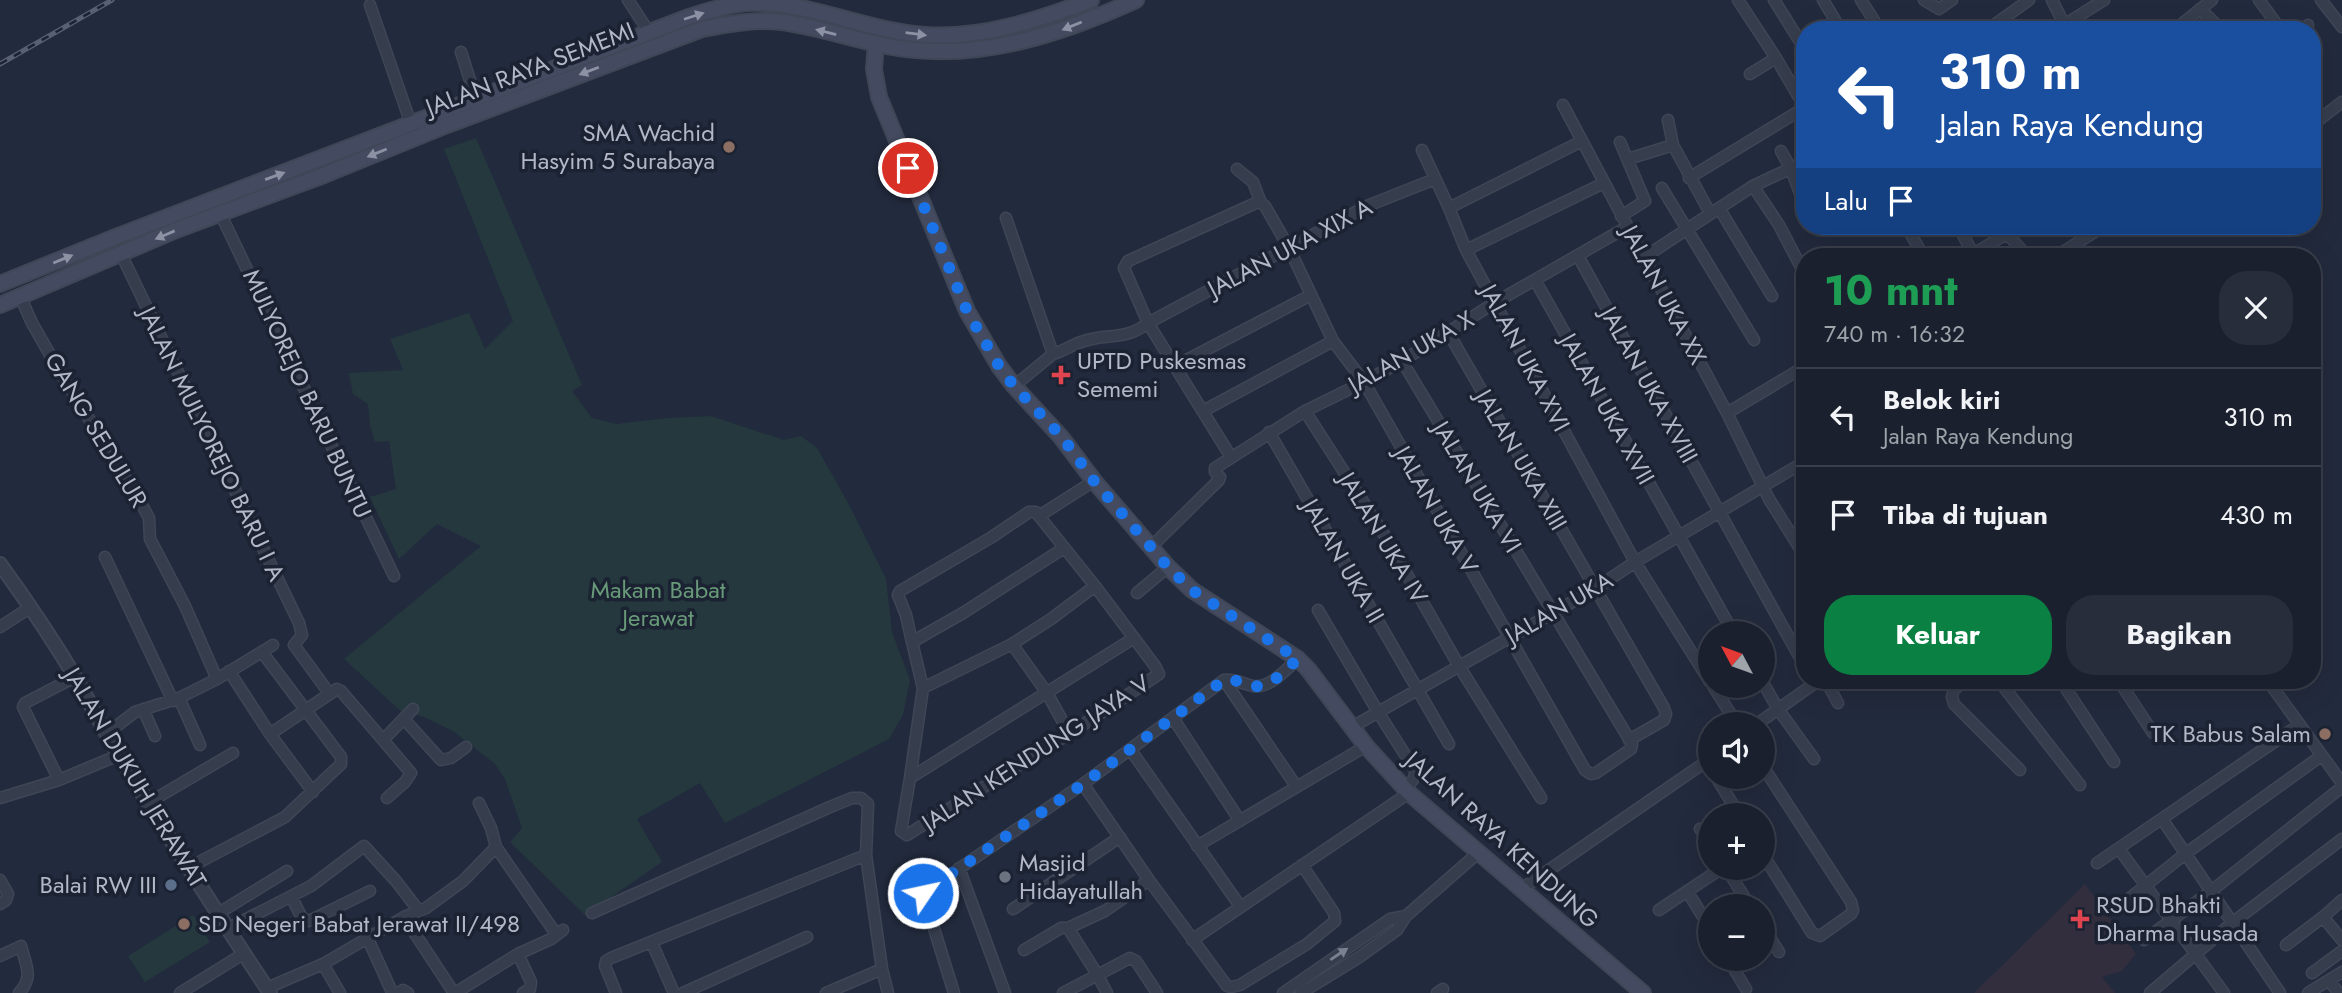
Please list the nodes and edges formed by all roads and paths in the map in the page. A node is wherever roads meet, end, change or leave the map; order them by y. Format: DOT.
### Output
graph roads {
  1 [pos="628,0"];
  2 [pos="1091,0"];
  3 [pos="1136,0"];
  4 [pos="1738,0"];
  5 [pos="1774,0"];
  6 [pos="1823,0"];
  7 [pos="1861,0"];
  8 [pos="1924,0"];
  9 [pos="1952,0"];
  10 [pos="2029,0"];
  11 [pos="2052,0"];
  12 [pos="2104,0"];
  13 [pos="2212,0"];
  14 [pos="2259,0"];
  15 [pos="2321,0"];
  16 [pos="370,5"];
  17 [pos="2200,9"];
  18 [pos="1836,21"];
  19 [pos="1874,21"];
  20 [pos="2000,21"];
  21 [pos="2063,21"];
  22 [pos="2074,21"];
  23 [pos="2185,21"];
  24 [pos="2213,21"];
  25 [pos="2274,21"];
  26 [pos="2342,27"];
  27 [pos="649,32"];
  28 [pos="1796,35"];
  29 [pos="876,43"];
  30 [pos="461,52"];
  31 [pos="1776,58"];
  32 [pos="1750,74"];
  33 [pos="1796,93"];
  34 [pos="476,99"];
  35 [pos="2342,102"];
  36 [pos="1563,105"];
  37 [pos="1796,112"];
  38 [pos="445,118"];
  39 [pos="2321,118"];
  40 [pos="1668,120"];
  41 [pos="411,124"];
  42 [pos="1582,141"];
  43 [pos="1620,142"];
  44 [pos="1673,145"];
  45 [pos="1422,150"];
  46 [pos="1781,151"];
  47 [pos="1628,159"];
  48 [pos="317,161"];
  49 [pos="1796,166"];
  50 [pos="1237,169"];
  51 [pos="1788,170"];
  52 [pos="324,175"];
  53 [pos="1689,178"];
  54 [pos="1435,179"];
  55 [pos="1604,183"];
  56 [pos="1753,186"];
  57 [pos="1796,187"];
  58 [pos="1662,188"];
  59 [pos="1261,203"];
  60 [pos="1449,208"];
  61 [pos="1714,210"];
  62 [pos="1621,216"];
  63 [pos="1006,218"];
  64 [pos="223,219"];
  65 [pos="1627,227"];
  66 [pos="1687,230"];
  67 [pos="1998,235"];
  68 [pos="2090,235"];
  69 [pos="1289,248"];
  70 [pos="1982,248"];
  71 [pos="2069,248"];
  72 [pos="1466,250"];
  73 [pos="1578,256"];
  74 [pos="1643,258"];
  75 [pos="1796,258"];
  76 [pos="124,260"];
  77 [pos="1535,280"];
  78 [pos="0,284"];
  79 [pos="1311,295"];
  80 [pos="1772,296"];
  81 [pos="1496,302"];
  82 [pos="23,303"];
  83 [pos="0,305"];
  84 [pos="1148,323"];
  85 [pos="1448,332"];
  86 [pos="1754,340"];
  87 [pos="1333,341"];
  88 [pos="1053,355"];
  89 [pos="1402,361"];
  90 [pos="1175,366"];
  91 [pos="1796,372"];
  92 [pos="1364,382"];
  93 [pos="1014,386"];
  94 [pos="1203,411"];
  95 [pos="1305,411"];
  96 [pos="1727,413"];
  97 [pos="1269,432"];
  98 [pos="1231,457"];
  99 [pos="1796,467"];
  100 [pos="1094,481"];
  101 [pos="1763,486"];
  102 [pos="1720,513"];
  103 [pos="1040,516"];
  104 [pos="1679,537"];
  105 [pos="1796,542"];
  106 [pos="1152,547"];
  107 [pos="1064,548"];
  108 [pos="105,557"];
  109 [pos="1635,562"];
  110 [pos="0,564"];
  111 [pos="1168,567"];
  112 [pos="394,576"];
  113 [pos="1095,586"];
  114 [pos="1595,589"];
  115 [pos="1137,593"];
  116 [pos="31,607"];
  117 [pos="1318,610"];
  118 [pos="1552,613"];
  119 [pos="1727,621"];
  120 [pos="0,627"];
  121 [pos="1134,638"];
  122 [pos="1509,638"];
  123 [pos="912,642"];
  124 [pos="1012,643"];
  125 [pos="272,645"];
  126 [pos="1796,650"];
  127 [pos="262,652"];
  128 [pos="1298,659"];
  129 [pos="1698,662"];
  130 [pos="1459,666"];
  131 [pos="229,671"];
  132 [pos="75,677"];
  133 [pos="217,679"];
  134 [pos="1224,680"];
  135 [pos="923,688"];
  136 [pos="1418,689"];
  137 [pos="1805,689"];
  138 [pos="1831,689"];
  139 [pos="1954,689"];
  140 [pos="2005,689"];
  141 [pos="2066,689"];
  142 [pos="2124,689"];
  143 [pos="2274,689"];
  144 [pos="329,693"];
  145 [pos="1046,693"];
  146 [pos="1772,698"];
  147 [pos="176,700"];
  148 [pos="1838,702"];
  149 [pos="143,709"];
  150 [pos="413,709"];
  151 [pos="1778,709"];
  152 [pos="306,710"];
  153 [pos="1378,712"];
  154 [pos="1774,712"];
  155 [pos="1173,718"];
  156 [pos="404,719"];
  157 [pos="2299,725"];
  158 [pos="1352,727"];
  159 [pos="1069,733"];
  160 [pos="2153,733"];
  161 [pos="106,734"];
  162 [pos="270,734"];
  163 [pos="155,736"];
  164 [pos="383,740"];
  165 [pos="1631,743"];
  166 [pos="1449,744"];
  167 [pos="200,745"];
  168 [pos="1366,746"];
  169 [pos="466,747"];
  170 [pos="1130,749"];
  171 [pos="233,753"];
  172 [pos="119,755"];
  173 [pos="2321,756"];
  174 [pos="1814,759"];
  175 [pos="2114,762"];
  176 [pos="1698,770"];
  177 [pos="2020,770"];
  178 [pos="910,778"];
  179 [pos="59,780"];
  180 [pos="1083,784"];
  181 [pos="1775,785"];
  182 [pos="2080,785"];
  183 [pos="2342,785"];
  184 [pos="1296,786"];
  185 [pos="1407,791"];
  186 [pos="313,792"];
  187 [pos="0,798"];
  188 [pos="387,798"];
  189 [pos="1541,798"];
  190 [pos="148,803"];
  191 [pos="479,803"];
  192 [pos="2162,819"];
  193 [pos="1240,821"];
  194 [pos="1120,837"];
  195 [pos="2342,839"];
  196 [pos="1197,846"];
  197 [pos="496,847"];
  198 [pos="2119,849"];
  199 [pos="1478,853"];
  200 [pos="2185,854"];
  201 [pos="866,855"];
  202 [pos="2097,863"];
  203 [pos="1302,865"];
  204 [pos="188,868"];
  205 [pos="959,868"];
  206 [pos="287,871"];
  207 [pos="1775,874"];
  208 [pos="0,880"];
  209 [pos="1149,880"];
  210 [pos="1705,880"];
  211 [pos="2146,884"];
  212 [pos="1520,890"];
  213 [pos="370,891"];
  214 [pos="1687,891"];
  215 [pos="2210,892"];
  216 [pos="923,893"];
  217 [pos="291,896"];
  218 [pos="2342,900"];
  219 [pos="2126,902"];
  220 [pos="0,904"];
  221 [pos="1240,906"];
  222 [pos="903,907"];
  223 [pos="1013,909"];
  224 [pos="1698,909"];
  225 [pos="1659,910"];
  226 [pos="419,911"];
  227 [pos="592,913"];
  228 [pos="217,914"];
  229 [pos="404,916"];
  230 [pos="2323,917"];
  231 [pos="2171,920"];
  232 [pos="2232,923"];
  233 [pos="1068,928"];
  234 [pos="227,929"];
  235 [pos="366,937"];
  236 [pos="807,937"];
  237 [pos="1192,940"];
  238 [pos="2144,940"];
  239 [pos="2342,940"];
  240 [pos="652,943"];
  241 [pos="2286,945"];
  242 [pos="1775,946"];
  243 [pos="1024,950"];
  244 [pos="2342,951"];
  245 [pos="1779,952"];
  246 [pos="243,954"];
  247 [pos="518,954"];
  248 [pos="2196,954"];
  249 [pos="0,956"];
  250 [pos="323,964"];
  251 [pos="882,970"];
  252 [pos="1735,971"];
  253 [pos="2342,972"];
  254 [pos="2312,973"];
  255 [pos="1097,974"];
  256 [pos="2329,981"];
  257 [pos="1301,989"];
  258 [pos="1746,989"];
  259 [pos="269,991"];
  260 [pos="529,992"];
  261 [pos="19,993"];
  262 [pos="180,993"];
  263 [pos="340,993"];
  264 [pos="408,993"];
  265 [pos="454,993"];
  266 [pos="616,993"];
  267 [pos="674,993"];
  268 [pos="683,993"];
  269 [pos="826,993"];
  270 [pos="888,993"];
  271 [pos="954,993"];
  272 [pos="1005,993"];
  273 [pos="1063,993"];
  274 [pos="1107,993"];
  275 [pos="1157,993"];
  276 [pos="1283,993"];
  277 [pos="1643,993"];
  278 [pos="2150,993"];
  279 [pos="2224,993"];
  280 [pos="2280,993"];
  281 [pos="2308,993"];
  282 [pos="2339,993"];
  1 -- 27 [label="street, JALAN RAYA SEMEMI"];
  27 -- 2 [label="main road, JALAN RAYA SEMEMI, one-way"];
  3 -- 29 [label="main road, JALAN RAYA SEMEMI, one-way"];
  4 -- 31 [label="street"];
  5 -- 28 [label="street"];
  6 -- 18 [label="street"];
  7 -- 19 [label="street"];
  8 -- 9 [label="street"];
  10 -- 20 [label="street"];
  11 -- 21 [label="street"];
  12 -- 22 [label="street"];
  13 -- 17 [label="street"];
  14 -- 25 [label="street"];
  15 -- 26 [label="street"];
  16 -- 41 [label="street"];
  17 -- 23 [label="street"];
  17 -- 24 [label="street"];
  27 -- 34 [label="main road, JALAN RAYA SEMEMI"];
  29 -- 38 [label="main road, JALAN RAYA SEMEMI, one-way"];
  29 -- 93 [label="main road, JALAN RAYA KENDUNG"];
  30 -- 34 [label="street"];
  31 -- 32 [label="street"];
  31 -- 33 [label="street"];
  34 -- 38 [label="main road, JALAN RAYA SEMEMI"];
  35 -- 39 [label="street"];
  36 -- 42 [label="street, JALAN UKA XX"];
  37 -- 53 [label="street"];
  38 -- 41 [label="main road, JALAN RAYA SEMEMI"];
  38 -- 52 [label="main road, JALAN RAYA SEMEMI, one-way"];
  40 -- 44 [label="street"];
  41 -- 48 [label="main road, JALAN RAYA SEMEMI"];
  42 -- 55 [label="street, JALAN UKA XX"];
  42 -- 60 [label="street"];
  43 -- 47 [label="street"];
  44 -- 47 [label="street"];
  44 -- 53 [label="street"];
  45 -- 54 [label="street, JALAN UKA XVI"];
  46 -- 51 [label="street"];
  47 -- 62 [label="street"];
  48 -- 52 [label="main road"];
  78 -- 48 [label="main road, JALAN RAYA SEMEMI, one-way"];
  49 -- 51 [label="street"];
  50 -- 59 [label="street, JALAN UKA V"];
  51 -- 56 [label="street"];
  51 -- 57 [label="street"];
  52 -- 64 [label="main road, JALAN RAYA SEMEMI"];
  53 -- 61 [label="street"];
  54 -- 60 [label="street, JALAN UKA XVI"];
  54 -- 69 [label="street, JALAN UKA XIX A"];
  55 -- 62 [label="street, JALAN UKA XX"];
  55 -- 72 [label="street"];
  56 -- 61 [label="street"];
  56 -- 75 [label="street"];
  58 -- 66 [label="street"];
  59 -- 69 [label="street, JALAN UKA V"];
  59 -- 84 [label="street"];
  60 -- 72 [label="street, JALAN UKA XVI"];
  61 -- 66 [label="street"];
  61 -- 80 [label="street"];
  62 -- 65 [label="street, JALAN UKA XX"];
  63 -- 88 [label="street"];
  64 -- 76 [label="main road, JALAN RAYA SEMEMI, one-way"];
  64 -- 112 [label="street, MULYOREJO BARU BUNTU"];
  65 -- 73 [label="street, JALAN UKA X"];
  65 -- 74 [label="street, JALAN UKA XX"];
  66 -- 74 [label="street"];
  66 -- 86 [label="street"];
  67 -- 70 [label="street"];
  68 -- 71 [label="street"];
  69 -- 79 [label="street, JALAN UKA V"];
  69 -- 84 [label="street, JALAN UKA XIX A"];
  72 -- 81 [label="street, JALAN UKA XVI"];
  73 -- 77 [label="street, JALAN UKA X"];
  73 -- 102 [label="street, JALAN UKA XVIII"];
  74 -- 96 [label="street, JALAN UKA XX"];
  76 -- 82 [label="main road, JALAN RAYA SEMEMI"];
  76 -- 144 [label="street, JALAN MULYOREJO BARU I A"];
  77 -- 81 [label="street, JALAN UKA X"];
  77 -- 104 [label="street, JALAN UKA XVII"];
  79 -- 87 [label="street, JALAN UKA V"];
  79 -- 90 [label="street"];
  81 -- 85 [label="street, JALAN UKA X"];
  81 -- 109 [label="street, JALAN UKA XVI"];
  82 -- 83 [label="main road, JALAN RAYA SEMEMI"];
  82 -- 133 [label="street, GANG SEDULUR"];
  84 -- 88 [label="street, JALAN UKA XIX A"];
  84 -- 90 [label="street"];
  85 -- 89 [label="street, JALAN UKA X"];
  85 -- 114 [label="street, JALAN UKA XIII"];
  87 -- 92 [label="street, JALAN UKA V"];
  87 -- 94 [label="street"];
  88 -- 93 [label="street, JALAN UKA XIX A"];
  89 -- 92 [label="street, JALAN UKA X"];
  89 -- 118 [label="street, JALAN UKA VI"];
  90 -- 94 [label="street"];
  91 -- 96 [label="street"];
  92 -- 95 [label="street, JALAN UKA X"];
  92 -- 122 [label="street, JALAN UKA V"];
  93 -- 100 [label="main road, JALAN RAYA KENDUNG"];
  94 -- 98 [label="street"];
  95 -- 97 [label="street, JALAN UKA X"];
  95 -- 130 [label="street, JALAN UKA IV"];
  96 -- 101 [label="street, JALAN UKA XX"];
  97 -- 98 [label="street, JALAN UKA X"];
  97 -- 136 [label="street, JALAN UKA II"];
  98 -- 106 [label="street"];
  99 -- 101 [label="street, JALAN UKA"];
  100 -- 103 [label="street"];
  100 -- 106 [label="main road, JALAN RAYA KENDUNG"];
  101 -- 102 [label="street, JALAN UKA"];
  101 -- 105 [label="street, JALAN UKA XX"];
  102 -- 104 [label="street, JALAN UKA"];
  102 -- 126 [label="street, JALAN UKA XVIII"];
  103 -- 107 [label="street"];
  103 -- 123 [label="street"];
  104 -- 109 [label="street, JALAN UKA"];
  104 -- 119 [label="street, JALAN UKA XVII"];
  106 -- 111 [label="main road, JALAN RAYA KENDUNG"];
  107 -- 113 [label="street"];
  107 -- 123 [label="street"];
  108 -- 147 [label="street"];
  109 -- 114 [label="street, JALAN UKA"];
  109 -- 129 [label="street, JALAN UKA XVI"];
  110 -- 116 [label="street, JALAN DUKUH JERAWAT"];
  111 -- 115 [label="street"];
  111 -- 128 [label="main road, JALAN RAYA KENDUNG"];
  113 -- 121 [label="street"];
  113 -- 124 [label="street"];
  114 -- 118 [label="street, JALAN UKA"];
  114 -- 165 [label="street, JALAN UKA XIII"];
  116 -- 120 [label="street"];
  116 -- 132 [label="street, JALAN DUKUH JERAWAT"];
  117 -- 153 [label="street"];
  118 -- 122 [label="street, JALAN UKA"];
  118 -- 165 [label="street, JALAN UKA VI"];
  121 -- 145 [label="street, JALAN KENDUNG JAYA V"];
  121 -- 159 [label="street, JALAN KENDUNG JAYA V"];
  122 -- 130 [label="street, JALAN UKA"];
  122 -- 165 [label="street, JALAN UKA V"];
  123 -- 135 [label="street"];
  124 -- 135 [label="street"];
  124 -- 145 [label="street"];
  125 -- 127 [label="street"];
  127 -- 131 [label="street"];
  127 -- 152 [label="street"];
  128 -- 134 [label="street"];
  128 -- 158 [label="main road, JALAN RAYA KENDUNG"];
  130 -- 136 [label="street, JALAN UKA"];
  130 -- 189 [label="street, JALAN UKA IV"];
  131 -- 133 [label="street"];
  131 -- 162 [label="street"];
  132 -- 161 [label="street, JALAN DUKUH JERAWAT"];
  132 -- 179 [label="street"];
  133 -- 147 [label="street"];
  134 -- 155 [label="street"];
  134 -- 184 [label="street"];
  135 -- 178 [label="street"];
  136 -- 153 [label="street, JALAN UKA"];
  136 -- 166 [label="street, JALAN UKA II"];
  137 -- 151 [label="street"];
  138 -- 148 [label="street"];
  139 -- 177 [label="street"];
  140 -- 182 [label="street"];
  141 -- 175 [label="street"];
  142 -- 160 [label="street"];
  143 -- 157 [label="street"];
  144 -- 152 [label="street"];
  144 -- 164 [label="street"];
  145 -- 159 [label="street"];
  145 -- 178 [label="street, JALAN KENDUNG JAYA V"];
  146 -- 151 [label="street"];
  147 -- 149 [label="street"];
  147 -- 167 [label="street"];
  149 -- 161 [label="street"];
  149 -- 163 [label="street"];
  150 -- 156 [label="street"];
  151 -- 154 [label="street"];
  151 -- 174 [label="street"];
  152 -- 162 [label="street"];
  152 -- 186 [label="street"];
  153 -- 158 [label="street, JALAN UKA"];
  153 -- 185 [label="street"];
  155 -- 170 [label="street"];
  155 -- 193 [label="street"];
  156 -- 164 [label="street"];
  156 -- 169 [label="street"];
  157 -- 173 [label="street"];
  157 -- 192 [label="street"];
  158 -- 168 [label="main road, JALAN RAYA KENDUNG"];
  159 -- 178 [label="street, JALAN KENDUNG JAYA V"];
  161 -- 172 [label="street, JALAN DUKUH JERAWAT"];
  162 -- 186 [label="street"];
  164 -- 188 [label="street"];
  168 -- 184 [label="street"];
  168 -- 185 [label="main road, JALAN RAYA KENDUNG"];
  170 -- 180 [label="street"];
  170 -- 196 [label="street"];
  171 -- 190 [label="street"];
  172 -- 179 [label="street"];
  172 -- 190 [label="street, JALAN DUKUH JERAWAT"];
  173 -- 183 [label="street"];
  173 -- 200 [label="street"];
  176 -- 212 [label="street"];
  179 -- 187 [label="street"];
  180 -- 194 [label="street"];
  180 -- 205 [label="street"];
  181 -- 207 [label="street"];
  183 -- 215 [label="street"];
  184 -- 193 [label="street"];
  185 -- 199 [label="main road, JALAN RAYA KENDUNG"];
  185 -- 203 [label="street"];
  186 -- 204 [label="street"];
  190 -- 204 [label="street, JALAN DUKUH JERAWAT"];
  191 -- 197 [label="street"];
  192 -- 198 [label="street"];
  192 -- 200 [label="street"];
  193 -- 196 [label="street"];
  194 -- 209 [label="street"];
  194 -- 223 [label="street"];
  195 -- 232 [label="street"];
  196 -- 221 [label="street"];
  197 -- 226 [label="street"];
  197 -- 247 [label="street"];
  198 -- 202 [label="street"];
  198 -- 211 [label="street"];
  199 -- 212 [label="main road, JALAN RAYA KENDUNG"];
  199 -- 257 [label="street"];
  200 -- 211 [label="street"];
  200 -- 215 [label="street"];
  201 -- 227 [label="street"];
  201 -- 240 [label="street"];
  201 -- 251 [label="street"];
  203 -- 221 [label="street"];
  203 -- 237 [label="street"];
  204 -- 228 [label="street, JALAN DUKUH JERAWAT"];
  205 -- 216 [label="street"];
  205 -- 272 [label="street"];
  206 -- 228 [label="street"];
  208 -- 220 [label="street"];
  209 -- 233 [label="street"];
  209 -- 237 [label="street"];
  210 -- 214 [label="street"];
  211 -- 219 [label="street"];
  211 -- 231 [label="street"];
  212 -- 277 [label="main road, JALAN RAYA KENDUNG"];
  213 -- 217 [label="street"];
  214 -- 224 [label="street"];
  214 -- 225 [label="street"];
  215 -- 231 [label="street"];
  215 -- 232 [label="street"];
  216 -- 222 [label="street"];
  216 -- 271 [label="street"];
  217 -- 226 [label="street"];
  217 -- 234 [label="street"];
  218 -- 230 [label="street"];
  221 -- 237 [label="street"];
  226 -- 229 [label="street"];
  228 -- 234 [label="street, JALAN DUKUH JERAWAT"];
  229 -- 235 [label="street"];
  229 -- 265 [label="street"];
  230 -- 239 [label="street"];
  230 -- 241 [label="street"];
  231 -- 238 [label="street"];
  231 -- 248 [label="street"];
  232 -- 248 [label="street"];
  232 -- 280 [label="street"];
  233 -- 243 [label="street"];
  233 -- 255 [label="street"];
  234 -- 246 [label="street, JALAN DUKUH JERAWAT"];
  235 -- 250 [label="street"];
  235 -- 264 [label="street"];
  236 -- 268 [label="street"];
  240 -- 266 [label="street"];
  240 -- 267 [label="street"];
  242 -- 245 [label="street"];
  244 -- 254 [label="street"];
  246 -- 259 [label="street, JALAN DUKUH JERAWAT"];
  246 -- 262 [label="street"];
  247 -- 260 [label="street"];
  247 -- 265 [label="street"];
  248 -- 278 [label="street"];
  248 -- 279 [label="street"];
  249 -- 261 [label="street"];
  250 -- 259 [label="street"];
  250 -- 263 [label="street"];
  251 -- 269 [label="street"];
  251 -- 270 [label="street"];
  252 -- 258 [label="street"];
  253 -- 256 [label="street"];
  255 -- 273 [label="street"];
  255 -- 274 [label="street"];
  255 -- 275 [label="street"];
  256 -- 281 [label="street"];
  256 -- 282 [label="street"];
  257 -- 276 [label="street"];
}
